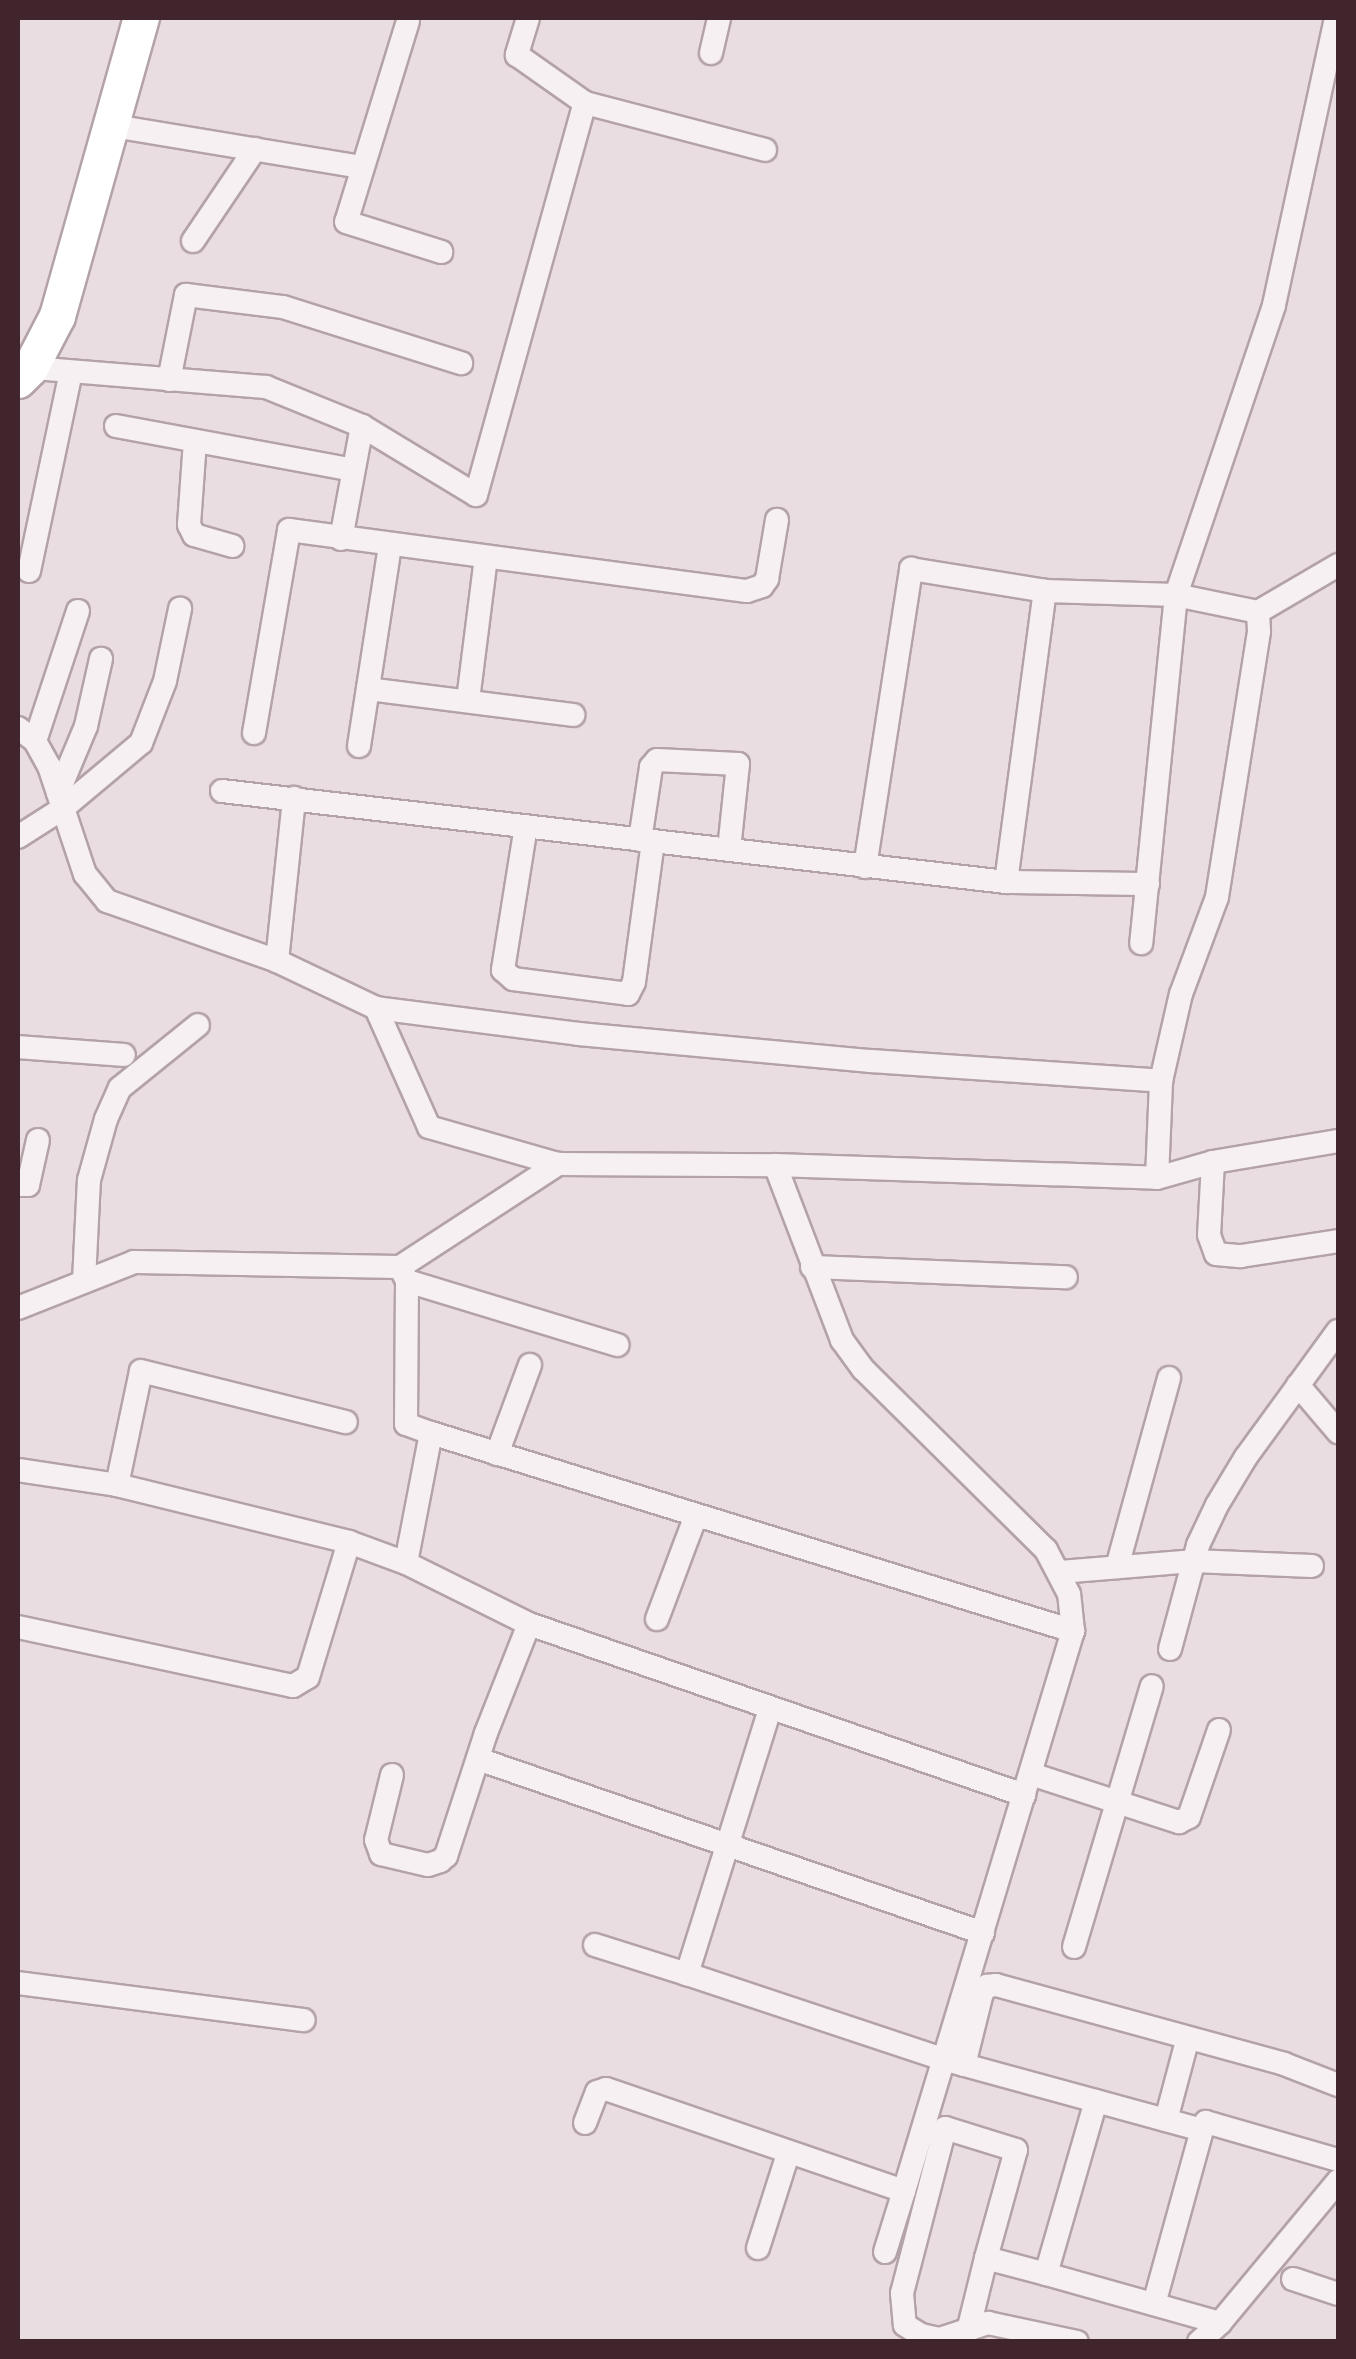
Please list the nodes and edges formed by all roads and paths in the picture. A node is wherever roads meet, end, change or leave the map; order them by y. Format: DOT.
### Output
graph roads {
  1 [pos="116,18"];
  2 [pos="140,18"];
  3 [pos="528,18"];
  4 [pos="719,18"];
  5 [pos="1336,18"];
  6 [pos="408,21"];
  7 [pos="712,54"];
  8 [pos="585,103"];
  9 [pos="107,126"];
  10 [pos="255,149"];
  11 [pos="765,150"];
  12 [pos="362,167"];
  13 [pos="193,241"];
  14 [pos="440,252"];
  15 [pos="461,363"];
  16 [pos="21,365"];
  17 [pos="72,372"];
  18 [pos="168,380"];
  19 [pos="116,426"];
  20 [pos="362,426"];
  21 [pos="195,441"];
  22 [pos="354,470"];
  23 [pos="776,520"];
  24 [pos="341,539"];
  25 [pos="232,546"];
  26 [pos="390,546"];
  27 [pos="486,558"];
  28 [pos="1338,565"];
  29 [pos="29,571"];
  30 [pos="1045,591"];
  31 [pos="1176,595"];
  32 [pos="180,608"];
  33 [pos="78,611"];
  34 [pos="1258,612"];
  35 [pos="101,660"];
  36 [pos="368,689"];
  37 [pos="468,700"];
  38 [pos="573,715"];
  39 [pos="254,733"];
  40 [pos="26,734"];
  41 [pos="359,746"];
  42 [pos="222,792"];
  43 [pos="294,798"];
  44 [pos="60,801"];
  45 [pos="526,826"];
  46 [pos="18,837"];
  47 [pos="647,840"];
  48 [pos="729,850"];
  49 [pos="864,867"];
  50 [pos="1006,882"];
  51 [pos="1148,884"];
  52 [pos="1142,943"];
  53 [pos="277,961"];
  54 [pos="376,1008"];
  55 [pos="198,1025"];
  56 [pos="18,1047"];
  57 [pos="124,1055"];
  58 [pos="1161,1081"];
  59 [pos="38,1140"];
  60 [pos="1338,1141"];
  61 [pos="1213,1162"];
  62 [pos="558,1164"];
  63 [pos="775,1165"];
  64 [pos="1156,1178"];
  65 [pos="18,1185"];
  66 [pos="1338,1242"];
  67 [pos="812,1267"];
  68 [pos="404,1274"];
  69 [pos="1066,1277"];
  70 [pos="84,1282"];
  71 [pos="18,1308"];
  72 [pos="1338,1330"];
  73 [pos="617,1344"];
  74 [pos="530,1365"];
  75 [pos="1169,1378"];
  76 [pos="1298,1385"];
  77 [pos="346,1422"];
  78 [pos="1338,1432"];
  79 [pos="432,1433"];
  80 [pos="498,1454"];
  81 [pos="18,1470"];
  82 [pos="117,1485"];
  83 [pos="696,1515"];
  84 [pos="349,1542"];
  85 [pos="1193,1561"];
  86 [pos="406,1563"];
  87 [pos="1312,1566"];
  88 [pos="1117,1568"];
  89 [pos="1060,1572"];
  90 [pos="658,1619"];
  91 [pos="529,1624"];
  92 [pos="18,1628"];
  93 [pos="1073,1632"];
  94 [pos="1170,1649"];
  95 [pos="1152,1686"];
  96 [pos="770,1709"];
  97 [pos="1219,1730"];
  98 [pos="478,1758"];
  99 [pos="392,1775"];
  100 [pos="1027,1785"];
  101 [pos="1116,1802"];
  102 [pos="726,1848"];
  103 [pos="983,1933"];
  104 [pos="595,1946"];
  105 [pos="1074,1947"];
  106 [pos="686,1974"];
  107 [pos="18,1983"];
  108 [pos="304,2020"];
  109 [pos="1187,2040"];
  110 [pos="955,2062"];
  111 [pos="1338,2085"];
  112 [pos="1096,2101"];
  113 [pos="1166,2120"];
  114 [pos="584,2123"];
  115 [pos="1202,2130"];
  116 [pos="788,2154"];
  117 [pos="1338,2160"];
  118 [pos="1338,2181"];
  119 [pos="904,2191"];
  120 [pos="758,2248"];
  121 [pos="885,2252"];
  122 [pos="986,2258"];
  123 [pos="1046,2274"];
  124 [pos="1292,2279"];
  125 [pos="1338,2294"];
  126 [pos="1154,2304"];
  127 [pos="1220,2323"];
  128 [pos="968,2331"];
  129 [pos="1077,2342"];
  130 [pos="1199,2342"];
  1 -- 16 [label="main road"];
  2 -- 9 [label="main road"];
  3 -- 8 [label="street"];
  4 -- 7 [label="street"];
  5 -- 31 [label="street"];
  6 -- 12 [label="street"];
  8 -- 11 [label="street"];
  8 -- 20 [label="street"];
  9 -- 10 [label="street"];
  9 -- 16 [label="main road"];
  10 -- 12 [label="street"];
  10 -- 13 [label="street"];
  12 -- 14 [label="street"];
  15 -- 18 [label="street"];
  16 -- 17 [label="street"];
  17 -- 18 [label="street"];
  17 -- 29 [label="street"];
  18 -- 20 [label="street"];
  19 -- 21 [label="street"];
  20 -- 22 [label="street"];
  21 -- 22 [label="street"];
  21 -- 25 [label="street"];
  22 -- 24 [label="street"];
  23 -- 27 [label="street"];
  24 -- 26 [label="street"];
  24 -- 39 [label="street"];
  26 -- 27 [label="street"];
  26 -- 36 [label="street"];
  27 -- 37 [label="street"];
  28 -- 34 [label="street"];
  30 -- 31 [label="street"];
  30 -- 49 [label="street"];
  30 -- 50 [label="street"];
  31 -- 34 [label="street"];
  31 -- 51 [label="street"];
  32 -- 44 [label="street"];
  33 -- 40 [label="street"];
  34 -- 58 [label="street"];
  35 -- 44 [label="street"];
  36 -- 37 [label="street"];
  36 -- 41 [label="street"];
  37 -- 38 [label="street"];
  40 -- 44 [label="street"];
  42 -- 43 [label="street"];
  43 -- 45 [label="street"];
  43 -- 53 [label="street"];
  44 -- 46 [label="street"];
  44 -- 53 [label="street"];
  45 -- 47 [label="street"];
  45 -- 47 [label="street"];
  47 -- 48 [label="street"];
  47 -- 48 [label="street"];
  48 -- 49 [label="street"];
  49 -- 50 [label="street"];
  50 -- 51 [label="street"];
  51 -- 52 [label="street"];
  53 -- 54 [label="street"];
  54 -- 58 [label="street"];
  54 -- 62 [label="street"];
  55 -- 70 [label="street"];
  56 -- 57 [label="street"];
  58 -- 64 [label="street"];
  59 -- 65 [label="street"];
  60 -- 61 [label="street"];
  61 -- 64 [label="street"];
  61 -- 66 [label="street"];
  62 -- 63 [label="street"];
  62 -- 68 [label="street"];
  63 -- 64 [label="street"];
  63 -- 67 [label="street"];
  67 -- 69 [label="street"];
  67 -- 89 [label="street"];
  68 -- 70 [label="street"];
  68 -- 73 [label="street"];
  68 -- 79 [label="street"];
  70 -- 71 [label="street"];
  72 -- 76 [label="street"];
  74 -- 80 [label="street"];
  75 -- 88 [label="street"];
  76 -- 78 [label="street"];
  76 -- 85 [label="street"];
  77 -- 82 [label="street"];
  79 -- 80 [label="street"];
  79 -- 86 [label="street"];
  80 -- 83 [label="street"];
  81 -- 82 [label="street"];
  82 -- 84 [label="street"];
  83 -- 90 [label="street"];
  83 -- 93 [label="street"];
  84 -- 86 [label="street"];
  84 -- 92 [label="street"];
  85 -- 87 [label="street"];
  85 -- 88 [label="street"];
  85 -- 94 [label="street"];
  86 -- 91 [label="street"];
  88 -- 89 [label="street"];
  89 -- 93 [label="street"];
  91 -- 96 [label="street"];
  91 -- 98 [label="street"];
  93 -- 100 [label="street"];
  95 -- 101 [label="street"];
  96 -- 100 [label="street"];
  96 -- 102 [label="street"];
  97 -- 101 [label="street"];
  98 -- 99 [label="street"];
  98 -- 102 [label="street"];
  100 -- 101 [label="street"];
  100 -- 103 [label="street"];
  101 -- 105 [label="street"];
  102 -- 103 [label="street"];
  102 -- 106 [label="street"];
  103 -- 110 [label="street"];
  104 -- 106 [label="street"];
  106 -- 110 [label="street"];
  107 -- 108 [label="street"];
  109 -- 110 [label="street"];
  109 -- 111 [label="street"];
  109 -- 113 [label="street"];
  110 -- 112 [label="street"];
  110 -- 119 [label="street"];
  112 -- 113 [label="street"];
  112 -- 123 [label="street"];
  113 -- 115 [label="street"];
  114 -- 116 [label="street"];
  115 -- 117 [label="street"];
  115 -- 126 [label="street"];
  116 -- 119 [label="street"];
  116 -- 120 [label="street"];
  118 -- 127 [label="street"];
  119 -- 121 [label="street"];
  122 -- 123 [label="street"];
  122 -- 128 [label="street"];
  122 -- 128 [label="street"];
  123 -- 126 [label="street"];
  124 -- 125 [label="street"];
  126 -- 127 [label="street"];
  127 -- 130 [label="street"];
  128 -- 129 [label="street"];
}
